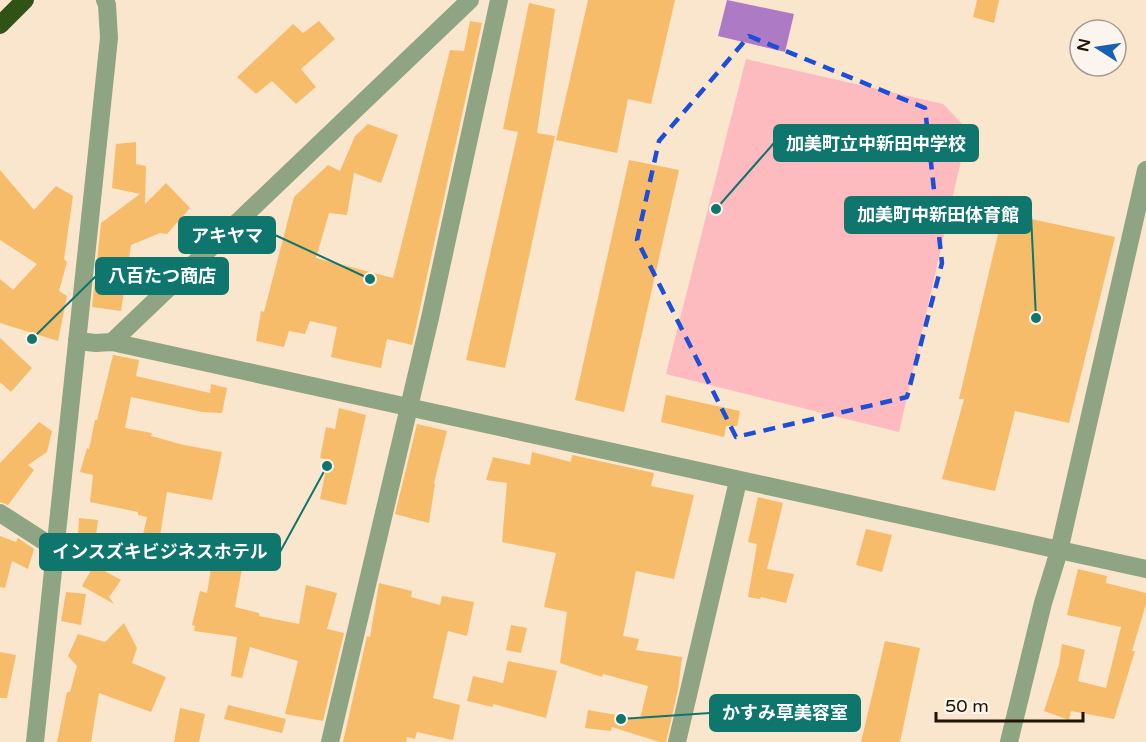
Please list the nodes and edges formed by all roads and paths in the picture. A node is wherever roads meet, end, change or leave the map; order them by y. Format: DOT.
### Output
graph roads {
  1 [pos="26,0"];
  2 [pos="105,0"];
  3 [pos="115,0"];
  4 [pos="470,0"];
  5 [pos="499,0"];
  6 [pos="0,25"];
  7 [pos="109,38"];
  8 [pos="1146,170"];
  9 [pos="77,341"];
  10 [pos="112,342"];
  11 [pos="409,407"];
  12 [pos="738,481"];
  13 [pos="0,513"];
  14 [pos="56,549"];
  15 [pos="1059,551"];
  16 [pos="1146,569"];
  17 [pos="35,742"];
  18 [pos="330,742"];
  19 [pos="677,742"];
  20 [pos="1009,742"];
  1 -- 6 [label="highway"];
  2 -- 7 [label="street"];
  3 -- 7 [label="street"];
  4 -- 10 [label="street"];
  5 -- 11 [label="street"];
  7 -- 9 [label="street"];
  8 -- 15 [label="street"];
  9 -- 10 [label="street"];
  9 -- 14 [label="street"];
  10 -- 11 [label="street"];
  11 -- 12 [label="street"];
  11 -- 18 [label="street"];
  12 -- 15 [label="street"];
  12 -- 19 [label="street"];
  13 -- 14 [label="street"];
  14 -- 17 [label="street"];
  15 -- 16 [label="street"];
  15 -- 20 [label="street"];
}
